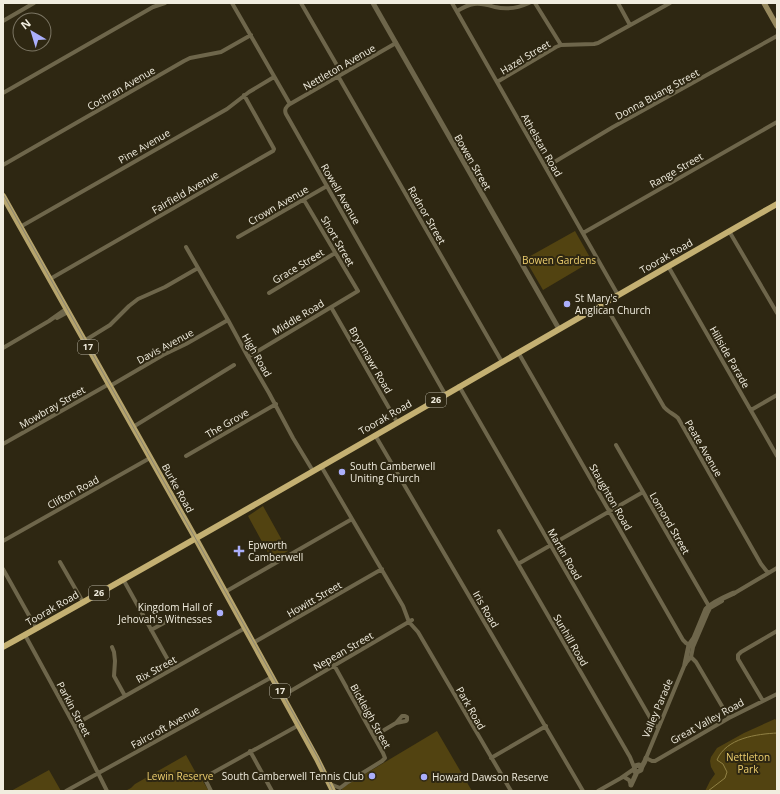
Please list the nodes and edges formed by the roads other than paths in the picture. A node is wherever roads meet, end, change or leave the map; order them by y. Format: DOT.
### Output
graph roads {
  1 [pos="34,3"];
  2 [pos="165,3"];
  3 [pos="232,3"];
  4 [pos="301,3"];
  5 [pos="373,3"];
  6 [pos="452,3"];
  7 [pos="529,3"];
  8 [pos="535,3"];
  9 [pos="618,3"];
  10 [pos="670,3"];
  11 [pos="764,3"];
  12 [pos="457,11"];
  13 [pos="3,21"];
  14 [pos="630,25"];
  15 [pos="777,26"];
  16 [pos="251,35"];
  17 [pos="777,36"];
  18 [pos="396,43"];
  19 [pos="561,45"];
  20 [pos="340,75"];
  21 [pos="274,77"];
  22 [pos="497,82"];
  23 [pos="3,93"];
  24 [pos="244,96"];
  25 [pos="290,104"];
  26 [pos="777,122"];
  27 [pos="3,165"];
  28 [pos="546,167"];
  29 [pos="327,186"];
  30 [pos="3,196"];
  31 [pos="304,200"];
  32 [pos="777,204"];
  33 [pos="5,205"];
  34 [pos="20,227"];
  35 [pos="730,231"];
  36 [pos="583,233"];
  37 [pos="238,237"];
  38 [pos="186,247"];
  39 [pos="335,253"];
  40 [pos="668,266"];
  41 [pos="198,268"];
  42 [pos="50,279"];
  43 [pos="358,291"];
  44 [pos="269,293"];
  45 [pos="618,294"];
  46 [pos="604,303"];
  47 [pos="331,307"];
  48 [pos="67,311"];
  49 [pos="777,313"];
  50 [pos="228,320"];
  51 [pos="559,329"];
  52 [pos="84,341"];
  53 [pos="3,348"];
  54 [pos="518,352"];
  55 [pos="248,357"];
  56 [pos="502,362"];
  57 [pos="234,365"];
  58 [pos="109,385"];
  59 [pos="459,386"];
  60 [pos="445,394"];
  61 [pos="777,395"];
  62 [pos="276,404"];
  63 [pos="751,410"];
  64 [pos="397,422"];
  65 [pos="133,427"];
  66 [pos="375,435"];
  67 [pos="3,444"];
  68 [pos="616,445"];
  69 [pos="186,456"];
  70 [pos="777,456"];
  71 [pos="150,458"];
  72 [pos="321,466"];
  73 [pos="313,471"];
  74 [pos="643,492"];
  75 [pos="610,511"];
  76 [pos="352,519"];
  77 [pos="499,531"];
  78 [pos="196,539"];
  79 [pos="3,540"];
  80 [pos="550,545"];
  81 [pos="60,562"];
  82 [pos="518,564"];
  83 [pos="777,568"];
  84 [pos="3,569"];
  85 [pos="382,569"];
  86 [pos="767,574"];
  87 [pos="123,580"];
  88 [pos="225,592"];
  89 [pos="734,593"];
  90 [pos="83,602"];
  91 [pos="709,608"];
  92 [pos="183,617"];
  93 [pos="411,621"];
  94 [pos="36,628"];
  95 [pos="245,628"];
  96 [pos="151,630"];
  97 [pos="777,631"];
  98 [pos="24,635"];
  99 [pos="254,643"];
  100 [pos="691,646"];
  101 [pos="3,647"];
  102 [pos="112,647"];
  103 [pos="691,657"];
  104 [pos="685,664"];
  105 [pos="334,665"];
  106 [pos="173,669"];
  107 [pos="272,676"];
  108 [pos="777,694"];
  109 [pos="125,696"];
  110 [pos="282,696"];
  111 [pos="763,701"];
  112 [pos="728,718"];
  113 [pos="396,723"];
  114 [pos="74,725"];
  115 [pos="299,725"];
  116 [pos="546,726"];
  117 [pos="659,727"];
  118 [pos="374,736"];
  119 [pos="250,752"];
  120 [pos="492,758"];
  121 [pos="646,758"];
  122 [pos="636,769"];
  123 [pos="98,773"];
  124 [pos="623,778"];
  125 [pos="329,784"];
  126 [pos="631,785"];
  127 [pos="66,791"];
  128 [pos="107,791"];
  129 [pos="211,791"];
  130 [pos="272,791"];
  131 [pos="333,791"];
  132 [pos="511,791"];
  133 [pos="583,791"];
  134 [pos="598,791"];
  135 [pos="630,791"];
  1 -- 13 [label="street"];
  2 -- 23 [label="street"];
  3 -- 16 [label="street"];
  4 -- 20 [label="street, Radnor Street"];
  5 -- 18 [label="street, Bowen Street"];
  6 -- 12 [label="street, Athelstan Road"];
  7 -- 12 [label="street"];
  8 -- 19 [label="street"];
  9 -- 14 [label="street"];
  10 -- 14 [label="street, Hazel Street"];
  11 -- 15 [label="main road"];
  12 -- 22 [label="street, Athelstan Road"];
  14 -- 19 [label="street, Hazel Street"];
  16 -- 21 [label="street"];
  16 -- 27 [label="street, Cochran Avenue"];
  17 -- 28 [label="street, Donna Buang Street"];
  18 -- 20 [label="street, Nettleton Avenue"];
  18 -- 51 [label="street, Bowen Street"];
  19 -- 22 [label="street, Hazel Street"];
  20 -- 25 [label="street, Nettleton Avenue"];
  20 -- 56 [label="street, Radnor Street"];
  21 -- 24 [label="street, Pine Avenue"];
  21 -- 25 [label="street"];
  22 -- 28 [label="street, Athelstan Road"];
  24 -- 34 [label="street, Pine Avenue"];
  24 -- 42 [label="street, Fairfield Avenue"];
  25 -- 29 [label="street, Rowell Avenue"];
  26 -- 36 [label="street, Range Street"];
  28 -- 36 [label="street, Athelstan Road"];
  29 -- 31 [label="street, Crown Avenue"];
  29 -- 60 [label="street, Rowell Avenue"];
  30 -- 33 [label="main road, Burke Road / 17"];
  31 -- 37 [label="street, Crown Avenue"];
  31 -- 39 [label="street, Short Street"];
  32 -- 35 [label="highway, Toorak Road / 26"];
  33 -- 34 [label="main road, Burke Road / 17"];
  34 -- 42 [label="main road, Burke Road / 17"];
  35 -- 40 [label="highway, Toorak Road / 26"];
  35 -- 49 [label="street"];
  36 -- 45 [label="street, Athelstan Road"];
  38 -- 41 [label="street, High Road"];
  39 -- 43 [label="street, Short Street"];
  39 -- 44 [label="street, Grace Street"];
  40 -- 45 [label="highway, Toorak Road / 26"];
  40 -- 63 [label="street, Hillside Parade"];
  41 -- 50 [label="street, High Road"];
  41 -- 52 [label="street"];
  42 -- 48 [label="main road, Burke Road / 17"];
  43 -- 47 [label="street, Middle Road"];
  45 -- 46 [label="highway, Toorak Road / 26"];
  46 -- 51 [label="highway, Toorak Road / 26"];
  46 -- 86 [label="street, Peate Avenue"];
  47 -- 55 [label="street, Middle Road"];
  47 -- 64 [label="street, Brynmawr Road"];
  48 -- 52 [label="main road, Burke Road / 17"];
  48 -- 53 [label="street"];
  50 -- 55 [label="street, High Road"];
  50 -- 58 [label="street, Davis Avenue"];
  51 -- 54 [label="highway, Toorak Road / 26"];
  52 -- 58 [label="main road, Burke Road / 17"];
  54 -- 56 [label="highway, Toorak Road / 26"];
  54 -- 75 [label="street, Staughton Road"];
  55 -- 62 [label="street, High Road"];
  56 -- 59 [label="highway, Toorak Road / 26"];
  57 -- 65 [label="street"];
  58 -- 65 [label="main road, Burke Road / 17"];
  58 -- 67 [label="street, Mowbray Street"];
  59 -- 60 [label="highway, Toorak Road / 26"];
  59 -- 80 [label="street, Martin Road"];
  60 -- 64 [label="highway, Toorak Road / 26"];
  61 -- 63 [label="street"];
  62 -- 69 [label="street, The Grove"];
  62 -- 73 [label="street, High Road"];
  63 -- 70 [label="street, Hillside Parade"];
  64 -- 66 [label="highway, Toorak Road / 26"];
  65 -- 71 [label="main road, Burke Road / 17"];
  66 -- 72 [label="highway, Toorak Road / 26"];
  66 -- 116 [label="street, Iris Road"];
  68 -- 74 [label="street, Lomond Street"];
  71 -- 78 [label="main road, Burke Road / 17"];
  71 -- 79 [label="street, Clifton Road"];
  72 -- 73 [label="highway, Toorak Road / 26"];
  72 -- 76 [label="street, Park Road"];
  73 -- 78 [label="highway, Toorak Road / 26"];
  74 -- 75 [label="street"];
  74 -- 91 [label="street, Lomond Street"];
  75 -- 80 [label="street"];
  75 -- 100 [label="street, Staughton Road"];
  76 -- 85 [label="street, Park Road"];
  76 -- 88 [label="street"];
  77 -- 82 [label="street, Sunhill Road"];
  78 -- 87 [label="highway, Toorak Road / 26"];
  78 -- 88 [label="main road, Burke Road / 17"];
  80 -- 82 [label="street"];
  80 -- 117 [label="street, Martin Road"];
  81 -- 90 [label="street"];
  82 -- 122 [label="street, Sunhill Road"];
  83 -- 86 [label="street"];
  84 -- 94 [label="street"];
  85 -- 93 [label="street, Park Road"];
  85 -- 99 [label="street, Howitt Street"];
  86 -- 89 [label="street"];
  87 -- 90 [label="highway, Toorak Road / 26"];
  87 -- 96 [label="street"];
  88 -- 95 [label="main road, Burke Road / 17"];
  89 -- 91 [label="street"];
  90 -- 94 [label="highway, Toorak Road / 26"];
  91 -- 100 [label="street, Valley Parade"];
  92 -- 96 [label="street"];
  93 -- 105 [label="street, Nepean Street"];
  93 -- 120 [label="street, Park Road"];
  94 -- 98 [label="highway, Toorak Road / 26"];
  95 -- 99 [label="main road, Burke Road / 17"];
  95 -- 106 [label="street, Rix Street"];
  96 -- 106 [label="street"];
  97 -- 111 [label="street"];
  98 -- 101 [label="highway, Toorak Road / 26"];
  98 -- 114 [label="street, Parkin Street"];
  99 -- 107 [label="main road, Burke Road / 17"];
  100 -- 103 [label="street, Valley Parade"];
  100 -- 104 [label="street, Valley Parade"];
  102 -- 109 [label="street"];
  103 -- 104 [label="street, Valley Parade"];
  103 -- 112 [label="street"];
  104 -- 117 [label="street, Valley Parade"];
  105 -- 110 [label="street, Nepean Street"];
  105 -- 118 [label="street, Bickleigh Street"];
  106 -- 109 [label="street, Rix Street"];
  107 -- 110 [label="main road, Burke Road / 17"];
  107 -- 123 [label="street, Faircroft Avenue"];
  108 -- 111 [label="street, Great Valley Road"];
  109 -- 114 [label="street, Rix Street"];
  110 -- 115 [label="main road, Burke Road / 17"];
  111 -- 112 [label="street, Great Valley Road"];
  112 -- 121 [label="street, Great Valley Road"];
  113 -- 118 [label="street"];
  114 -- 123 [label="street, Parkin Street"];
  115 -- 119 [label="street"];
  115 -- 125 [label="main road, Burke Road / 17"];
  116 -- 120 [label="street"];
  116 -- 133 [label="street, Iris Road"];
  117 -- 121 [label="street, Valley Parade"];
  118 -- 125 [label="street, Bickleigh Street"];
  119 -- 129 [label="street"];
  119 -- 130 [label="street"];
  120 -- 132 [label="street, Park Road"];
  121 -- 122 [label="street, Valley Parade"];
  122 -- 124 [label="street, Valley Parade"];
  122 -- 126 [label="street"];
  123 -- 127 [label="street, Faircroft Avenue"];
  123 -- 128 [label="street, Parkin Street"];
  124 -- 126 [label="street"];
  124 -- 134 [label="street, Valley Parade"];
  125 -- 131 [label="main road, Burke Road / 17"];
  126 -- 135 [label="street"];
}
